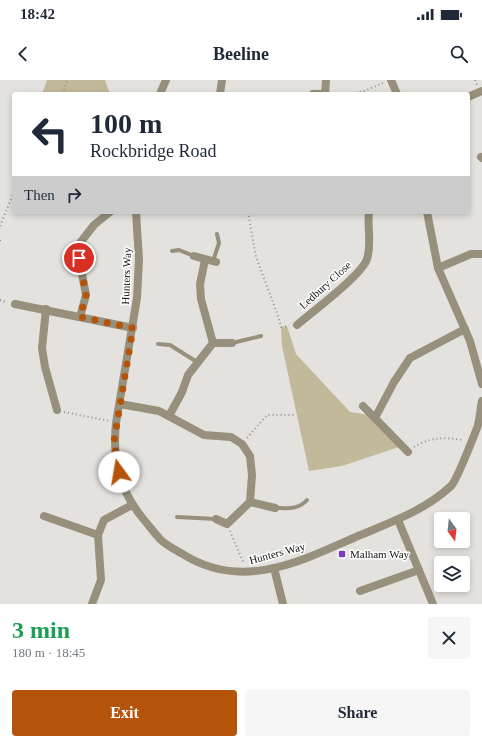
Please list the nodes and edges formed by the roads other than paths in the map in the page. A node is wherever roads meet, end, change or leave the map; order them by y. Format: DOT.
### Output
graph roads {
  1 [pos="166,80"];
  2 [pos="222,80"];
  3 [pos="326,80"];
  4 [pos="390,80"];
  5 [pos="482,91"];
  6 [pos="163,92"];
  7 [pos="220,92"];
  8 [pos="325,92"];
  9 [pos="396,92"];
  10 [pos="470,96"];
  11 [pos="108,214"];
  12 [pos="136,214"];
  13 [pos="369,214"];
  14 [pos="427,214"];
  15 [pos="217,234"];
  16 [pos="172,251"];
  17 [pos="482,254"];
  18 [pos="194,256"];
  19 [pos="211,261"];
  20 [pos="438,268"];
  21 [pos="16,304"];
  22 [pos="46,309"];
  23 [pos="80,317"];
  24 [pos="297,325"];
  25 [pos="133,328"];
  26 [pos="465,329"];
  27 [pos="261,336"];
  28 [pos="213,343"];
  29 [pos="232,343"];
  30 [pos="158,344"];
  31 [pos="198,362"];
  32 [pos="482,384"];
  33 [pos="482,401"];
  34 [pos="120,404"];
  35 [pos="363,406"];
  36 [pos="57,410"];
  37 [pos="168,416"];
  38 [pos="375,418"];
  39 [pos="480,427"];
  40 [pos="408,452"];
  41 [pos="307,500"];
  42 [pos="250,502"];
  43 [pos="132,505"];
  44 [pos="275,508"];
  45 [pos="44,516"];
  46 [pos="177,517"];
  47 [pos="216,519"];
  48 [pos="398,520"];
  49 [pos="98,535"];
  50 [pos="274,568"];
  51 [pos="419,570"];
  52 [pos="360,591"];
  53 [pos="92,604"];
  54 [pos="283,604"];
  55 [pos="433,604"];
  1 -- 6 [label="street"];
  2 -- 7 [label="street"];
  3 -- 8 [label="street"];
  4 -- 9 [label="street"];
  5 -- 10 [label="street"];
  11 -- 23 [label="street"];
  12 -- 25 [label="street, Hunters Way"];
  13 -- 24 [label="street, Ledbury Close"];
  14 -- 20 [label="street"];
  15 -- 19 [label="lane"];
  16 -- 18 [label="lane"];
  17 -- 20 [label="street"];
  18 -- 19 [label="street"];
  19 -- 28 [label="street"];
  20 -- 26 [label="street"];
  21 -- 22 [label="street"];
  22 -- 23 [label="street"];
  22 -- 36 [label="street"];
  23 -- 25 [label="street"];
  25 -- 34 [label="street, Hunters Way"];
  26 -- 32 [label="street"];
  26 -- 38 [label="street"];
  27 -- 29 [label="lane"];
  28 -- 29 [label="street"];
  28 -- 31 [label="street"];
  30 -- 31 [label="lane"];
  31 -- 37 [label="street"];
  33 -- 39 [label="street, Hunters Way"];
  34 -- 37 [label="street"];
  34 -- 43 [label="street, Hunters Way"];
  35 -- 38 [label="street"];
  37 -- 42 [label="street"];
  38 -- 40 [label="street"];
  39 -- 48 [label="street, Hunters Way"];
  41 -- 44 [label="lane"];
  42 -- 44 [label="street"];
  42 -- 47 [label="street"];
  43 -- 49 [label="street"];
  43 -- 50 [label="street, Hunters Way"];
  45 -- 49 [label="street"];
  46 -- 47 [label="lane"];
  48 -- 50 [label="street, Hunters Way"];
  48 -- 51 [label="street"];
  49 -- 53 [label="street"];
  50 -- 54 [label="street"];
  51 -- 52 [label="street"];
  51 -- 55 [label="street"];
}
